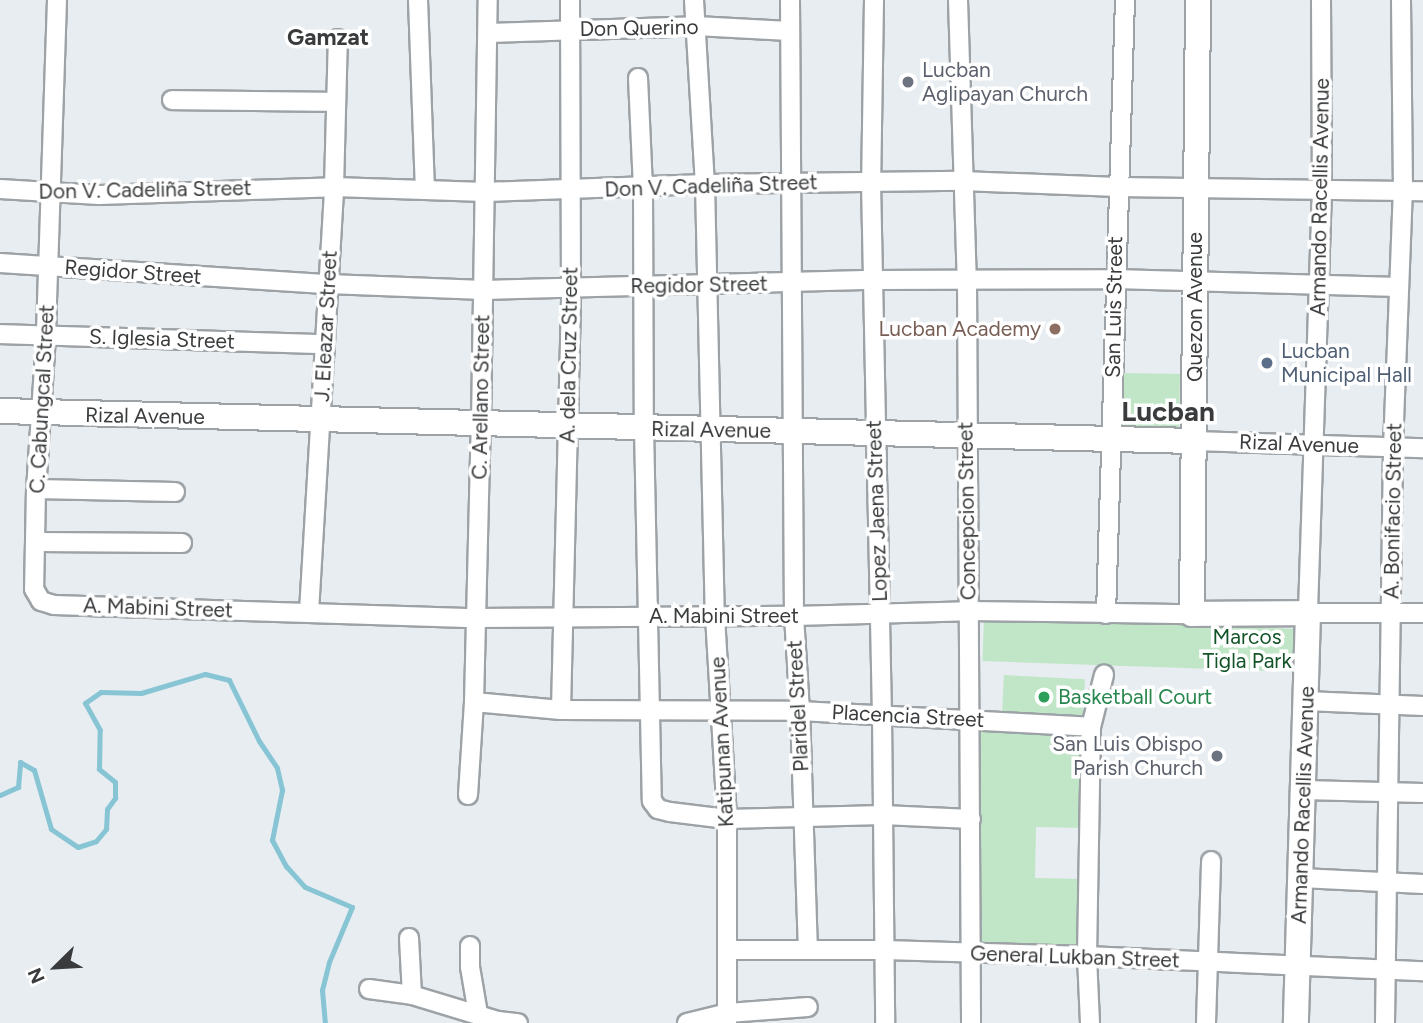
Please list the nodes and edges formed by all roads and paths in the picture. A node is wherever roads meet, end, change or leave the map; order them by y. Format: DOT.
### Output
graph roads {
  1 [pos="57,0"];
  2 [pos="418,0"];
  3 [pos="488,0"];
  4 [pos="570,0"];
  5 [pos="694,0"];
  6 [pos="790,0"];
  7 [pos="874,0"];
  8 [pos="958,0"];
  9 [pos="1125,0"];
  10 [pos="1198,0"];
  11 [pos="1321,0"];
  12 [pos="1401,0"];
  13 [pos="696,26"];
  14 [pos="571,30"];
  15 [pos="789,31"];
  16 [pos="489,33"];
  17 [pos="338,39"];
  18 [pos="638,78"];
  19 [pos="172,100"];
  20 [pos="335,102"];
  21 [pos="962,180"];
  22 [pos="871,182"];
  23 [pos="789,183"];
  24 [pos="705,184"];
  25 [pos="1196,186"];
  26 [pos="334,187"];
  27 [pos="1118,187"];
  28 [pos="0,189"];
  29 [pos="643,189"];
  30 [pos="425,190"];
  31 [pos="572,190"];
  32 [pos="1322,190"];
  33 [pos="1403,191"];
  34 [pos="1423,191"];
  35 [pos="485,192"];
  36 [pos="51,194"];
  37 [pos="0,263"];
  38 [pos="49,267"];
  39 [pos="1114,279"];
  40 [pos="874,280"];
  41 [pos="967,281"];
  42 [pos="1196,281"];
  43 [pos="790,283"];
  44 [pos="328,284"];
  45 [pos="1320,284"];
  46 [pos="644,286"];
  47 [pos="705,287"];
  48 [pos="1399,287"];
  49 [pos="571,288"];
  50 [pos="484,290"];
  51 [pos="0,334"];
  52 [pos="46,336"];
  53 [pos="324,344"];
  54 [pos="0,411"];
  55 [pos="42,414"];
  56 [pos="320,419"];
  57 [pos="481,425"];
  58 [pos="568,426"];
  59 [pos="643,428"];
  60 [pos="709,430"];
  61 [pos="791,432"];
  62 [pos="874,433"];
  63 [pos="965,435"];
  64 [pos="1112,439"];
  65 [pos="1195,440"];
  66 [pos="1314,445"];
  67 [pos="1393,448"];
  68 [pos="1423,448"];
  69 [pos="36,489"];
  70 [pos="175,492"];
  71 [pos="37,542"];
  72 [pos="182,543"];
  73 [pos="34,589"];
  74 [pos="968,611"];
  75 [pos="309,612"];
  76 [pos="881,613"];
  77 [pos="1308,613"];
  78 [pos="1423,613"];
  79 [pos="1106,614"];
  80 [pos="1192,614"];
  81 [pos="1392,614"];
  82 [pos="565,616"];
  83 [pos="715,616"];
  84 [pos="794,616"];
  85 [pos="648,617"];
  86 [pos="475,618"];
  87 [pos="1104,675"];
  88 [pos="1306,701"];
  89 [pos="474,702"];
  90 [pos="1390,704"];
  91 [pos="1423,706"];
  92 [pos="723,709"];
  93 [pos="561,710"];
  94 [pos="800,711"];
  95 [pos="650,712"];
  96 [pos="882,716"];
  97 [pos="969,719"];
  98 [pos="1091,727"];
  99 [pos="1303,790"];
  100 [pos="1387,793"];
  101 [pos="1423,793"];
  102 [pos="468,795"];
  103 [pos="883,815"];
  104 [pos="803,818"];
  105 [pos="727,819"];
  106 [pos="971,819"];
  107 [pos="1211,861"];
  108 [pos="1301,878"];
  109 [pos="1386,884"];
  110 [pos="1423,884"];
  111 [pos="409,938"];
  112 [pos="470,946"];
  113 [pos="727,950"];
  114 [pos="808,950"];
  115 [pos="885,950"];
  116 [pos="970,955"];
  117 [pos="1087,956"];
  118 [pos="1207,961"];
  119 [pos="1298,965"];
  120 [pos="1386,968"];
  121 [pos="1423,971"];
  122 [pos="369,989"];
  123 [pos="412,995"];
  124 [pos="808,1007"];
  125 [pos="478,1014"];
  126 [pos="727,1018"];
  127 [pos="518,1023"];
  128 [pos="687,1023"];
  129 [pos="884,1023"];
  130 [pos="971,1023"];
  131 [pos="1090,1023"];
  132 [pos="1206,1023"];
  133 [pos="1296,1023"];
  134 [pos="1385,1023"];
  1 -- 36 [label="street, C. Cabungcal Street"];
  2 -- 30 [label="street"];
  3 -- 16 [label="street, C. Arellano Street"];
  4 -- 14 [label="street, A. dela Cruz Street"];
  5 -- 13 [label="street, Katipunan Avenue"];
  6 -- 15 [label="street, Plaridel Street"];
  7 -- 22 [label="street, Lopez Jaena Street"];
  8 -- 21 [label="street, Concepcion Street"];
  9 -- 27 [label="street, San Luis Street"];
  10 -- 25 [label="main road, Quezon Avenue"];
  11 -- 32 [label="street, Armando Racellis Avenue"];
  12 -- 33 [label="street, A. Bonifacio Street"];
  13 -- 14 [label="street, Don Querino"];
  13 -- 15 [label="street, Don Querino"];
  13 -- 24 [label="street, Katipunan Avenue"];
  14 -- 16 [label="street, Don Querino"];
  14 -- 31 [label="street, A. dela Cruz Street"];
  15 -- 23 [label="street, Plaridel Street"];
  16 -- 35 [label="street, C. Arellano Street"];
  17 -- 20 [label="street, J. Eleazar Street"];
  18 -- 29 [label="street"];
  19 -- 20 [label="street"];
  20 -- 26 [label="street, J. Eleazar Street"];
  21 -- 22 [label="street, Don V. Cadeliña Street"];
  21 -- 27 [label="street, Don V. Cadeliña Street"];
  21 -- 41 [label="street, Concepcion Street"];
  22 -- 23 [label="street, Don V. Cadeliña Street"];
  22 -- 40 [label="street, Lopez Jaena Street"];
  23 -- 24 [label="street, Don V. Cadeliña Street"];
  23 -- 43 [label="street, Plaridel Street"];
  24 -- 29 [label="street, Don V. Cadeliña Street"];
  24 -- 47 [label="street, Katipunan Avenue"];
  25 -- 27 [label="street, Don V. Cadeliña Street"];
  25 -- 32 [label="street, Don V. Cadeliña Street"];
  25 -- 42 [label="main road, Quezon Avenue"];
  26 -- 30 [label="street, Don V. Cadeliña Street"];
  26 -- 36 [label="street, Don V. Cadeliña Street"];
  26 -- 44 [label="street, J. Eleazar Street"];
  27 -- 39 [label="street, San Luis Street"];
  28 -- 36 [label="street, Don V. Cadeliña Street"];
  29 -- 31 [label="street, Don V. Cadeliña Street"];
  29 -- 46 [label="street"];
  30 -- 35 [label="street, Don V. Cadeliña Street"];
  31 -- 35 [label="street, Don V. Cadeliña Street"];
  31 -- 49 [label="street, A. dela Cruz Street"];
  32 -- 33 [label="street, Don V. Cadeliña Street"];
  32 -- 45 [label="street, Armando Racellis Avenue"];
  33 -- 34 [label="street, Don V. Cadeliña Street"];
  33 -- 48 [label="street, A. Bonifacio Street"];
  35 -- 50 [label="street, C. Arellano Street"];
  36 -- 38 [label="street, C. Cabungcal Street"];
  37 -- 38 [label="street, Regidor Street"];
  38 -- 44 [label="street, Regidor Street"];
  38 -- 52 [label="street, C. Cabungcal Street"];
  39 -- 41 [label="street, Regidor Street"];
  39 -- 42 [label="street, Regidor Street"];
  39 -- 64 [label="street, San Luis Street"];
  40 -- 41 [label="street, Regidor Street"];
  40 -- 43 [label="street, Regidor Street"];
  40 -- 62 [label="street, Lopez Jaena Street"];
  41 -- 63 [label="street, Concepcion Street"];
  42 -- 45 [label="street, Regidor Street"];
  42 -- 65 [label="main road, Quezon Avenue"];
  43 -- 47 [label="street, Regidor Street"];
  43 -- 61 [label="street, Plaridel Street"];
  44 -- 50 [label="street, Regidor Street"];
  44 -- 53 [label="street, J. Eleazar Street"];
  45 -- 48 [label="street, Regidor Street"];
  45 -- 66 [label="street, Armando Racellis Avenue"];
  46 -- 47 [label="street, Regidor Street"];
  46 -- 49 [label="street, Regidor Street"];
  46 -- 59 [label="street"];
  47 -- 60 [label="street, Katipunan Avenue"];
  48 -- 67 [label="street, A. Bonifacio Street"];
  49 -- 50 [label="street, Regidor Street"];
  49 -- 58 [label="street, A. dela Cruz Street"];
  50 -- 57 [label="street, C. Arellano Street"];
  51 -- 52 [label="street, S. Iglesia Street"];
  52 -- 53 [label="street, S. Iglesia Street"];
  52 -- 55 [label="street, C. Cabungcal Street"];
  53 -- 56 [label="street, J. Eleazar Street"];
  54 -- 55 [label="main road, Rizal Avenue"];
  55 -- 56 [label="main road, Rizal Avenue"];
  55 -- 69 [label="street, C. Cabungcal Street"];
  56 -- 57 [label="main road, Rizal Avenue"];
  56 -- 75 [label="street, J. Eleazar Street"];
  57 -- 58 [label="main road, Rizal Avenue"];
  57 -- 86 [label="street, C. Arellano Street"];
  58 -- 59 [label="main road, Rizal Avenue"];
  58 -- 82 [label="street, A. dela Cruz Street"];
  59 -- 60 [label="main road, Rizal Avenue"];
  59 -- 85 [label="street"];
  60 -- 61 [label="main road, Rizal Avenue"];
  60 -- 83 [label="street, Katipunan Avenue"];
  61 -- 62 [label="main road, Rizal Avenue"];
  61 -- 84 [label="street, Plaridel Street"];
  62 -- 63 [label="main road, Rizal Avenue"];
  62 -- 76 [label="street, Lopez Jaena Street"];
  63 -- 64 [label="main road, Rizal Avenue"];
  63 -- 74 [label="street, Concepcion Street"];
  64 -- 65 [label="main road, Rizal Avenue"];
  64 -- 79 [label="street, San Luis Street"];
  65 -- 66 [label="street, Rizal Avenue"];
  65 -- 80 [label="main road, Quezon Avenue"];
  66 -- 67 [label="street, Rizal Avenue"];
  66 -- 77 [label="street, Armando Racellis Avenue"];
  67 -- 68 [label="street, Rizal Avenue"];
  67 -- 81 [label="street, A. Bonifacio Street"];
  69 -- 70 [label="street"];
  69 -- 71 [label="street, C. Cabungcal Street"];
  71 -- 72 [label="street"];
  71 -- 73 [label="street, C. Cabungcal Street"];
  73 -- 75 [label="street, A. Mabini Street"];
  74 -- 76 [label="street, A. Mabini Street"];
  74 -- 79 [label="street, A. Mabini Street"];
  74 -- 97 [label="street, Concepcion Street"];
  75 -- 86 [label="street, A. Mabini Street"];
  76 -- 84 [label="street, A. Mabini Street"];
  76 -- 96 [label="street, Lopez Jaena Street"];
  77 -- 80 [label="main road, A. Mabini Street"];
  77 -- 81 [label="street, A. Mabini Street"];
  77 -- 88 [label="main road, Armando Racellis Avenue"];
  78 -- 81 [label="street, A. Mabini Street"];
  79 -- 80 [label="street, A. Mabini Street"];
  81 -- 90 [label="street, A. Bonifacio Street"];
  82 -- 85 [label="street, A. Mabini Street"];
  82 -- 86 [label="street, A. Mabini Street"];
  82 -- 93 [label="street, A. dela Cruz Street"];
  83 -- 84 [label="street, A. Mabini Street"];
  83 -- 85 [label="street, A. Mabini Street"];
  83 -- 92 [label="street, Katipunan Avenue"];
  84 -- 94 [label="street, Plaridel Street"];
  85 -- 95 [label="street"];
  86 -- 89 [label="street, C. Arellano Street"];
  87 -- 98 [label="street"];
  88 -- 90 [label="street"];
  88 -- 99 [label="main road, Armando Racellis Avenue"];
  89 -- 93 [label="street, Placencia Street"];
  89 -- 102 [label="street, C. Arellano Street"];
  90 -- 91 [label="street"];
  90 -- 100 [label="street, A. Bonifacio Street"];
  92 -- 94 [label="street, Placencia Street"];
  92 -- 95 [label="street, Placencia Street"];
  92 -- 105 [label="street, Katipunan Avenue"];
  93 -- 95 [label="street, Placencia Street"];
  94 -- 96 [label="street, Placencia Street"];
  94 -- 104 [label="street, Plaridel Street"];
  95 -- 105 [label="street"];
  96 -- 97 [label="street, Placencia Street"];
  96 -- 103 [label="street, Lopez Jaena Street"];
  97 -- 98 [label="street, Placencia Street"];
  97 -- 106 [label="street, Concepcion Street"];
  98 -- 117 [label="street"];
  99 -- 100 [label="street"];
  99 -- 108 [label="main road, Armando Racellis Avenue"];
  100 -- 101 [label="street"];
  100 -- 109 [label="street, A. Bonifacio Street"];
  103 -- 104 [label="street"];
  103 -- 106 [label="street"];
  103 -- 115 [label="street, Lopez Jaena Street"];
  104 -- 105 [label="street"];
  104 -- 114 [label="street, Plaridel Street"];
  105 -- 113 [label="street, Katipunan Avenue"];
  106 -- 116 [label="street, Concepcion Street"];
  107 -- 118 [label="street"];
  108 -- 109 [label="street"];
  108 -- 119 [label="main road, Armando Racellis Avenue"];
  109 -- 110 [label="street"];
  109 -- 120 [label="street, A. Bonifacio Street"];
  111 -- 123 [label="street"];
  112 -- 125 [label="street"];
  113 -- 114 [label="street, General Lukban Street"];
  113 -- 126 [label="street, Katipunan Avenue"];
  114 -- 115 [label="street, General Lukban Street"];
  115 -- 116 [label="street, General Lukban Street"];
  115 -- 129 [label="street, Lopez Jaena Street"];
  116 -- 117 [label="street, General Lukban Street"];
  116 -- 130 [label="street, Concepcion Street"];
  117 -- 118 [label="street, General Lukban Street"];
  117 -- 131 [label="street"];
  118 -- 119 [label="street, General Lukban Street"];
  118 -- 132 [label="street"];
  119 -- 120 [label="street, General Lukban Street"];
  119 -- 133 [label="main road, Armando Racellis Avenue"];
  120 -- 121 [label="street, General Lukban Street"];
  120 -- 134 [label="street, A. Bonifacio Street"];
  122 -- 123 [label="street"];
  123 -- 125 [label="street"];
  124 -- 126 [label="street"];
  125 -- 127 [label="street"];
  126 -- 128 [label="street"];
}
